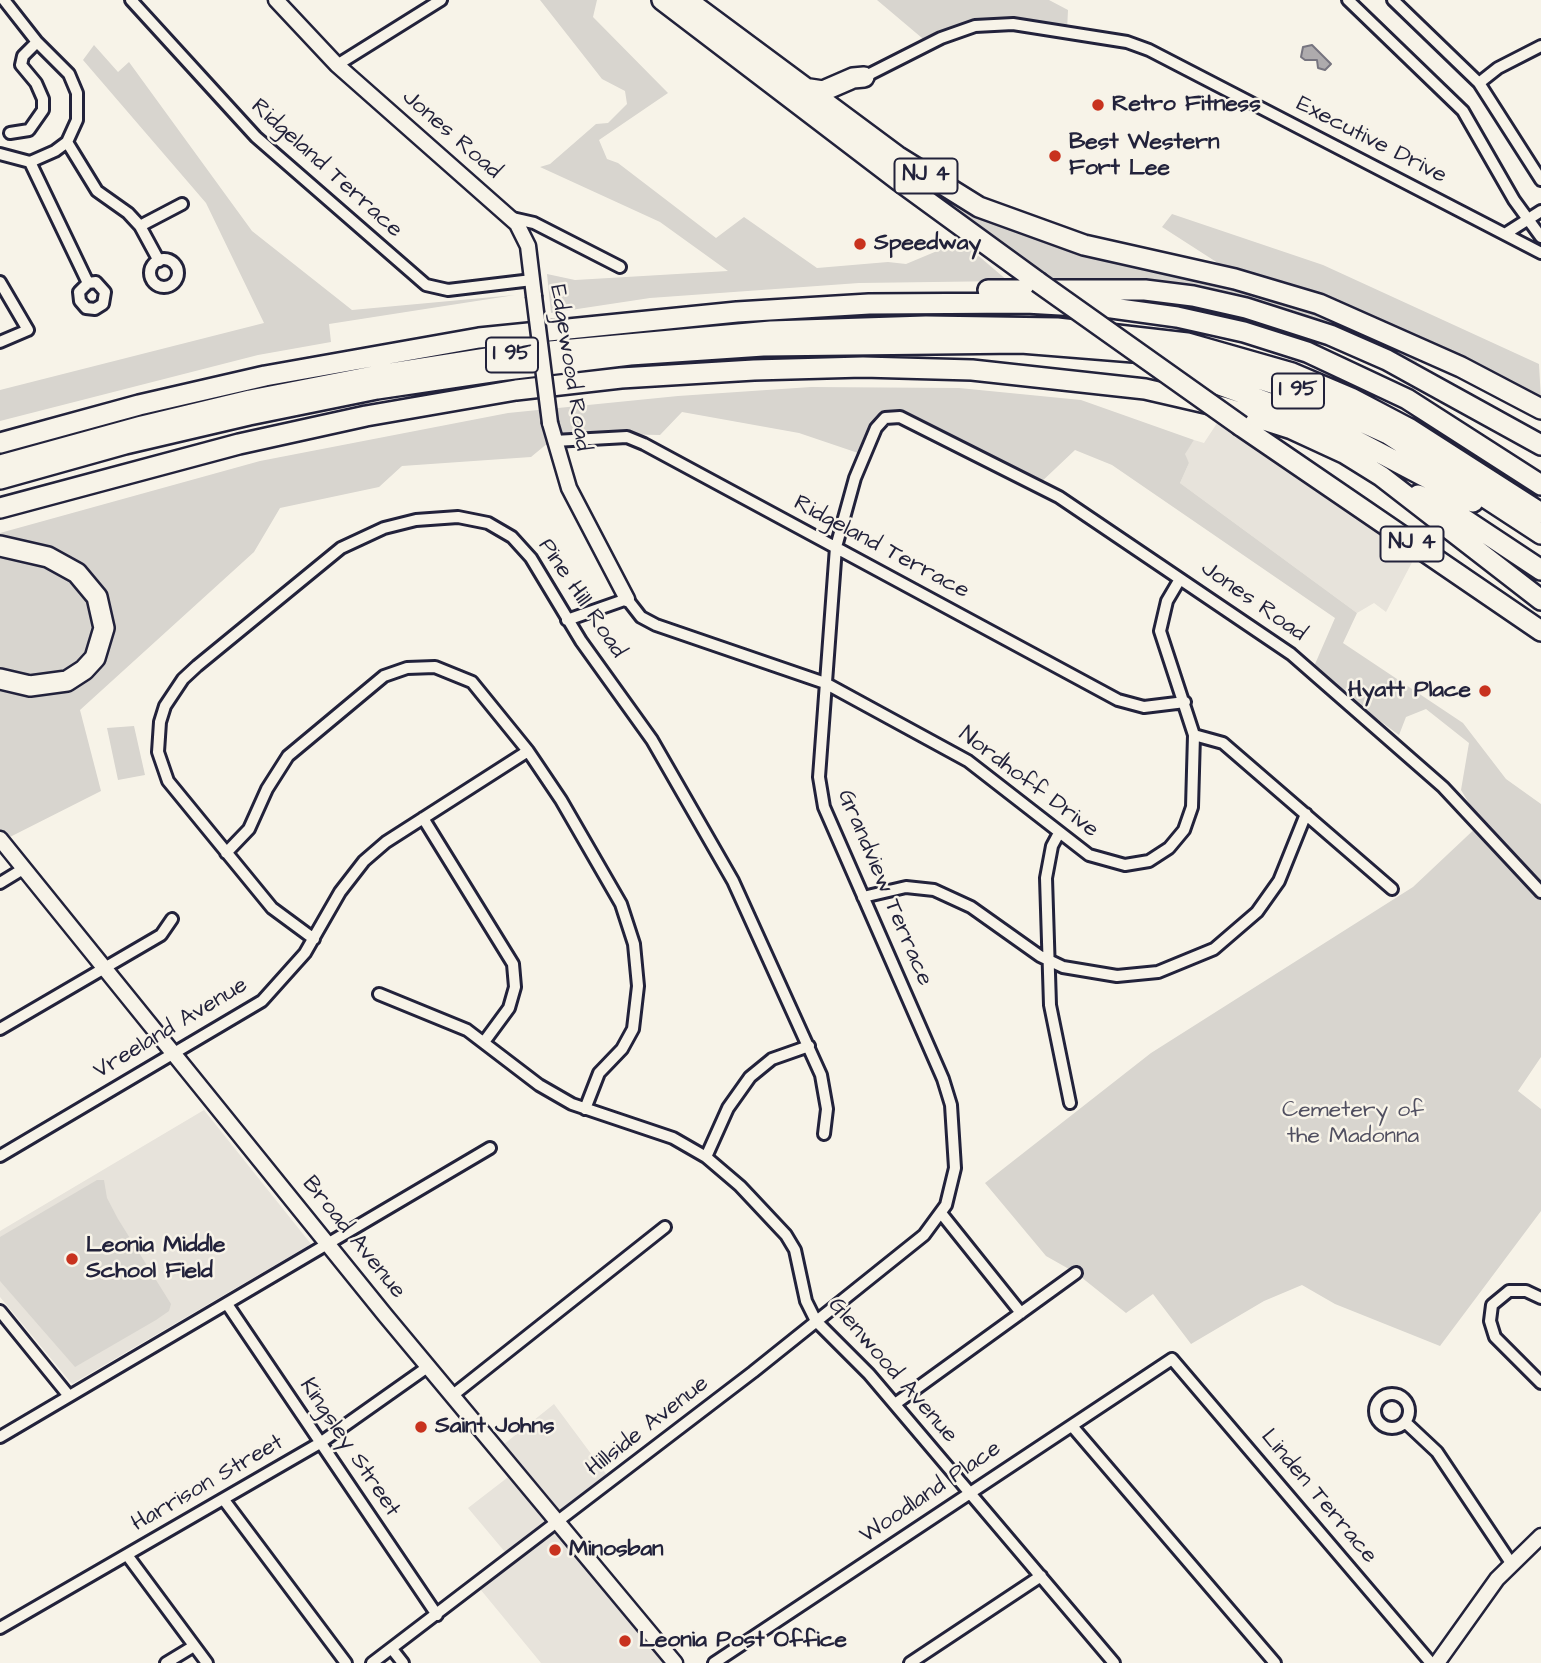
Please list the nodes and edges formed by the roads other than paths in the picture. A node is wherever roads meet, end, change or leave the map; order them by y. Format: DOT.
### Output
graph roads {
  1 [pos="5,0"];
  2 [pos="131,0"];
  3 [pos="276,0"];
  4 [pos="662,0"];
  5 [pos="687,0"];
  6 [pos="1348,0"];
  7 [pos="1393,0"];
  8 [pos="433,2"];
  9 [pos="37,42"];
  10 [pos="1541,46"];
  11 [pos="337,65"];
  12 [pos="864,77"];
  13 [pos="1479,83"];
  14 [pos="803,88"];
  15 [pos="851,124"];
  16 [pos="10,133"];
  17 [pos="67,142"];
  18 [pos="0,154"];
  19 [pos="30,162"];
  20 [pos="1541,180"];
  21 [pos="182,204"];
  22 [pos="1541,211"];
  23 [pos="512,218"];
  24 [pos="1530,218"];
  25 [pos="140,226"];
  26 [pos="1505,234"];
  27 [pos="1541,237"];
  28 [pos="1541,253"];
  29 [pos="159,261"];
  30 [pos="620,267"];
  31 [pos="532,279"];
  32 [pos="0,282"];
  33 [pos="88,282"];
  34 [pos="909,303"];
  35 [pos="0,342"];
  36 [pos="1430,352"];
  37 [pos="1142,356"];
  38 [pos="1541,410"];
  39 [pos="892,416"];
  40 [pos="1541,424"];
  41 [pos="554,442"];
  42 [pos="0,443"];
  43 [pos="1541,445"];
  44 [pos="0,465"];
  45 [pos="0,479"];
  46 [pos="1391,483"];
  47 [pos="1541,485"];
  48 [pos="0,508"];
  49 [pos="1541,513"];
  50 [pos="1541,536"];
  51 [pos="0,546"];
  52 [pos="836,547"];
  53 [pos="1541,570"];
  54 [pos="1180,579"];
  55 [pos="627,599"];
  56 [pos="1541,600"];
  57 [pos="567,620"];
  58 [pos="1541,631"];
  59 [pos="0,679"];
  60 [pos="825,683"];
  61 [pos="1185,702"];
  62 [pos="1194,735"];
  63 [pos="528,751"];
  64 [pos="1306,814"];
  65 [pos="423,818"];
  66 [pos="1059,833"];
  67 [pos="0,839"];
  68 [pos="226,853"];
  69 [pos="23,869"];
  70 [pos="0,883"];
  71 [pos="1392,889"];
  72 [pos="1541,892"];
  73 [pos="863,897"];
  74 [pos="172,919"];
  75 [pos="314,939"];
  76 [pos="1049,961"];
  77 [pos="104,967"];
  78 [pos="379,994"];
  79 [pos="0,1029"];
  80 [pos="484,1042"];
  81 [pos="808,1046"];
  82 [pos="175,1052"];
  83 [pos="1070,1103"];
  84 [pos="585,1109"];
  85 [pos="824,1134"];
  86 [pos="489,1148"];
  87 [pos="0,1156"];
  88 [pos="706,1157"];
  89 [pos="941,1213"];
  90 [pos="666,1227"];
  91 [pos="329,1245"];
  92 [pos="1076,1273"];
  93 [pos="1541,1298"];
  94 [pos="227,1304"];
  95 [pos="0,1311"];
  96 [pos="1021,1313"];
  97 [pos="816,1321"];
  98 [pos="1172,1359"];
  99 [pos="429,1367"];
  100 [pos="1541,1383"];
  101 [pos="453,1395"];
  102 [pos="69,1396"];
  103 [pos="895,1404"];
  104 [pos="1405,1422"];
  105 [pos="1072,1426"];
  106 [pos="0,1437"];
  107 [pos="320,1443"];
  108 [pos="970,1493"];
  109 [pos="224,1500"];
  110 [pos="559,1522"];
  111 [pos="1541,1536"];
  112 [pos="127,1555"];
  113 [pos="1511,1563"];
  114 [pos="1041,1576"];
  115 [pos="437,1615"];
  116 [pos="0,1628"];
  117 [pos="194,1646"];
  118 [pos="392,1649"];
  119 [pos="1111,1662"];
  120 [pos="166,1663"];
  121 [pos="207,1663"];
  122 [pos="346,1663"];
  123 [pos="372,1663"];
  124 [pos="403,1663"];
  125 [pos="675,1663"];
  126 [pos="714,1663"];
  127 [pos="910,1663"];
  128 [pos="1275,1663"];
  129 [pos="1431,1663"];
  130 [pos="1437,1663"];
  1 -- 9 [label="street"];
  2 -- 31 [label="street, Ridgeland Terrace"];
  3 -- 11 [label="street, Jones Road"];
  4 -- 37 [label="highway, NJ 4, bridge"];
  5 -- 14 [label="highway, NJ 4"];
  6 -- 24 [label="street"];
  7 -- 13 [label="street"];
  8 -- 11 [label="street"];
  9 -- 16 [label="street"];
  9 -- 17 [label="street"];
  10 -- 13 [label="street"];
  11 -- 23 [label="street, Jones Road"];
  12 -- 14 [label="highway"];
  12 -- 15 [label="highway"];
  12 -- 26 [label="street, Executive Drive"];
  13 -- 20 [label="street"];
  14 -- 15 [label="highway, NJ 4"];
  15 -- 36 [label="highway, NJ 4"];
  17 -- 19 [label="street"];
  17 -- 25 [label="street"];
  18 -- 19 [label="street"];
  19 -- 33 [label="street"];
  21 -- 25 [label="street"];
  22 -- 24 [label="street"];
  23 -- 30 [label="street, Jones Road"];
  23 -- 31 [label="street, Edgewood Road"];
  24 -- 26 [label="street"];
  24 -- 27 [label="street"];
  25 -- 29 [label="street"];
  26 -- 28 [label="street, Executive Drive"];
  31 -- 41 [label="street, Edgewood Road, bridge"];
  32 -- 35 [label="street"];
  34 -- 42 [label="highway, I 95"];
  34 -- 43 [label="highway"];
  34 -- 47 [label="highway, I 95"];
  36 -- 38 [label="highway, NJ 4"];
  36 -- 40 [label="highway"];
  37 -- 50 [label="highway, bridge"];
  37 -- 58 [label="highway, NJ 4, bridge"];
  39 -- 52 [label="street, Grandview Terrace"];
  39 -- 54 [label="street, Jones Road"];
  41 -- 52 [label="street, Ridgeland Terrace"];
  41 -- 55 [label="street, Edgewood Road"];
  44 -- 49 [label="highway, I 95"];
  45 -- 50 [label="highway, I 95"];
  46 -- 48 [label="highway, I 95"];
  46 -- 53 [label="highway"];
  46 -- 56 [label="highway, I 95"];
  51 -- 59 [label="highway"];
  52 -- 60 [label="street, Grandview Terrace"];
  52 -- 61 [label="street, Ridgeland Terrace"];
  54 -- 61 [label="street, Nordhoff Drive"];
  54 -- 72 [label="street, Jones Road"];
  55 -- 57 [label="street"];
  55 -- 60 [label="street, Nordhoff Drive"];
  57 -- 68 [label="street, Pine Hill Road"];
  57 -- 81 [label="street, Pine Hill Road"];
  60 -- 66 [label="street, Nordhoff Drive"];
  60 -- 73 [label="street, Grandview Terrace"];
  61 -- 62 [label="street, Nordhoff Drive"];
  62 -- 64 [label="street"];
  62 -- 66 [label="street, Nordhoff Drive"];
  63 -- 65 [label="street, Vreeland Avenue"];
  63 -- 68 [label="street"];
  63 -- 84 [label="street"];
  64 -- 71 [label="street"];
  64 -- 76 [label="street"];
  65 -- 75 [label="street, Vreeland Avenue"];
  65 -- 80 [label="street"];
  66 -- 76 [label="street"];
  67 -- 69 [label="street, Broad Avenue"];
  68 -- 75 [label="street, Pine Hill Road"];
  69 -- 70 [label="street"];
  69 -- 77 [label="street, Broad Avenue"];
  73 -- 76 [label="street"];
  73 -- 89 [label="street, Grandview Terrace"];
  74 -- 77 [label="street"];
  75 -- 82 [label="street, Vreeland Avenue"];
  76 -- 83 [label="street"];
  77 -- 79 [label="street"];
  77 -- 82 [label="street, Broad Avenue"];
  78 -- 80 [label="street, Glenwood Avenue"];
  80 -- 84 [label="street, Glenwood Avenue"];
  81 -- 85 [label="street, Pine Hill Road"];
  81 -- 88 [label="street"];
  82 -- 87 [label="street, Vreeland Avenue"];
  82 -- 91 [label="street, Broad Avenue"];
  84 -- 88 [label="street, Glenwood Avenue"];
  86 -- 91 [label="street"];
  88 -- 97 [label="street, Glenwood Avenue"];
  89 -- 96 [label="street"];
  89 -- 97 [label="street, Hillside Avenue"];
  90 -- 101 [label="street"];
  91 -- 94 [label="street"];
  91 -- 99 [label="street, Broad Avenue"];
  92 -- 96 [label="street"];
  93 -- 100 [label="street"];
  94 -- 102 [label="street"];
  94 -- 107 [label="street, Kingsley Street"];
  95 -- 102 [label="street"];
  96 -- 103 [label="street"];
  97 -- 103 [label="street, Glenwood Avenue"];
  97 -- 110 [label="street, Hillside Avenue"];
  98 -- 105 [label="street, Woodland Place"];
  98 -- 129 [label="street, Linden Terrace"];
  99 -- 101 [label="street, Broad Avenue"];
  99 -- 107 [label="street, Harrison Street"];
  101 -- 110 [label="street, Broad Avenue"];
  102 -- 106 [label="street"];
  103 -- 108 [label="street, Glenwood Avenue"];
  104 -- 113 [label="street"];
  105 -- 108 [label="street, Woodland Place"];
  105 -- 128 [label="street"];
  107 -- 109 [label="street, Harrison Street"];
  107 -- 115 [label="street, Kingsley Street"];
  108 -- 114 [label="street, Glenwood Avenue"];
  108 -- 126 [label="street, Woodland Place"];
  109 -- 112 [label="street, Harrison Street"];
  109 -- 122 [label="street"];
  110 -- 115 [label="street, Hillside Avenue"];
  110 -- 125 [label="street, Broad Avenue"];
  111 -- 113 [label="street"];
  112 -- 116 [label="street, Harrison Street"];
  112 -- 117 [label="street"];
  113 -- 130 [label="street"];
  114 -- 119 [label="street, Glenwood Avenue"];
  114 -- 127 [label="street"];
  115 -- 118 [label="street, Hillside Avenue"];
  117 -- 120 [label="street"];
  117 -- 121 [label="street"];
  118 -- 123 [label="street, Hillside Avenue"];
  118 -- 124 [label="street"];
}
